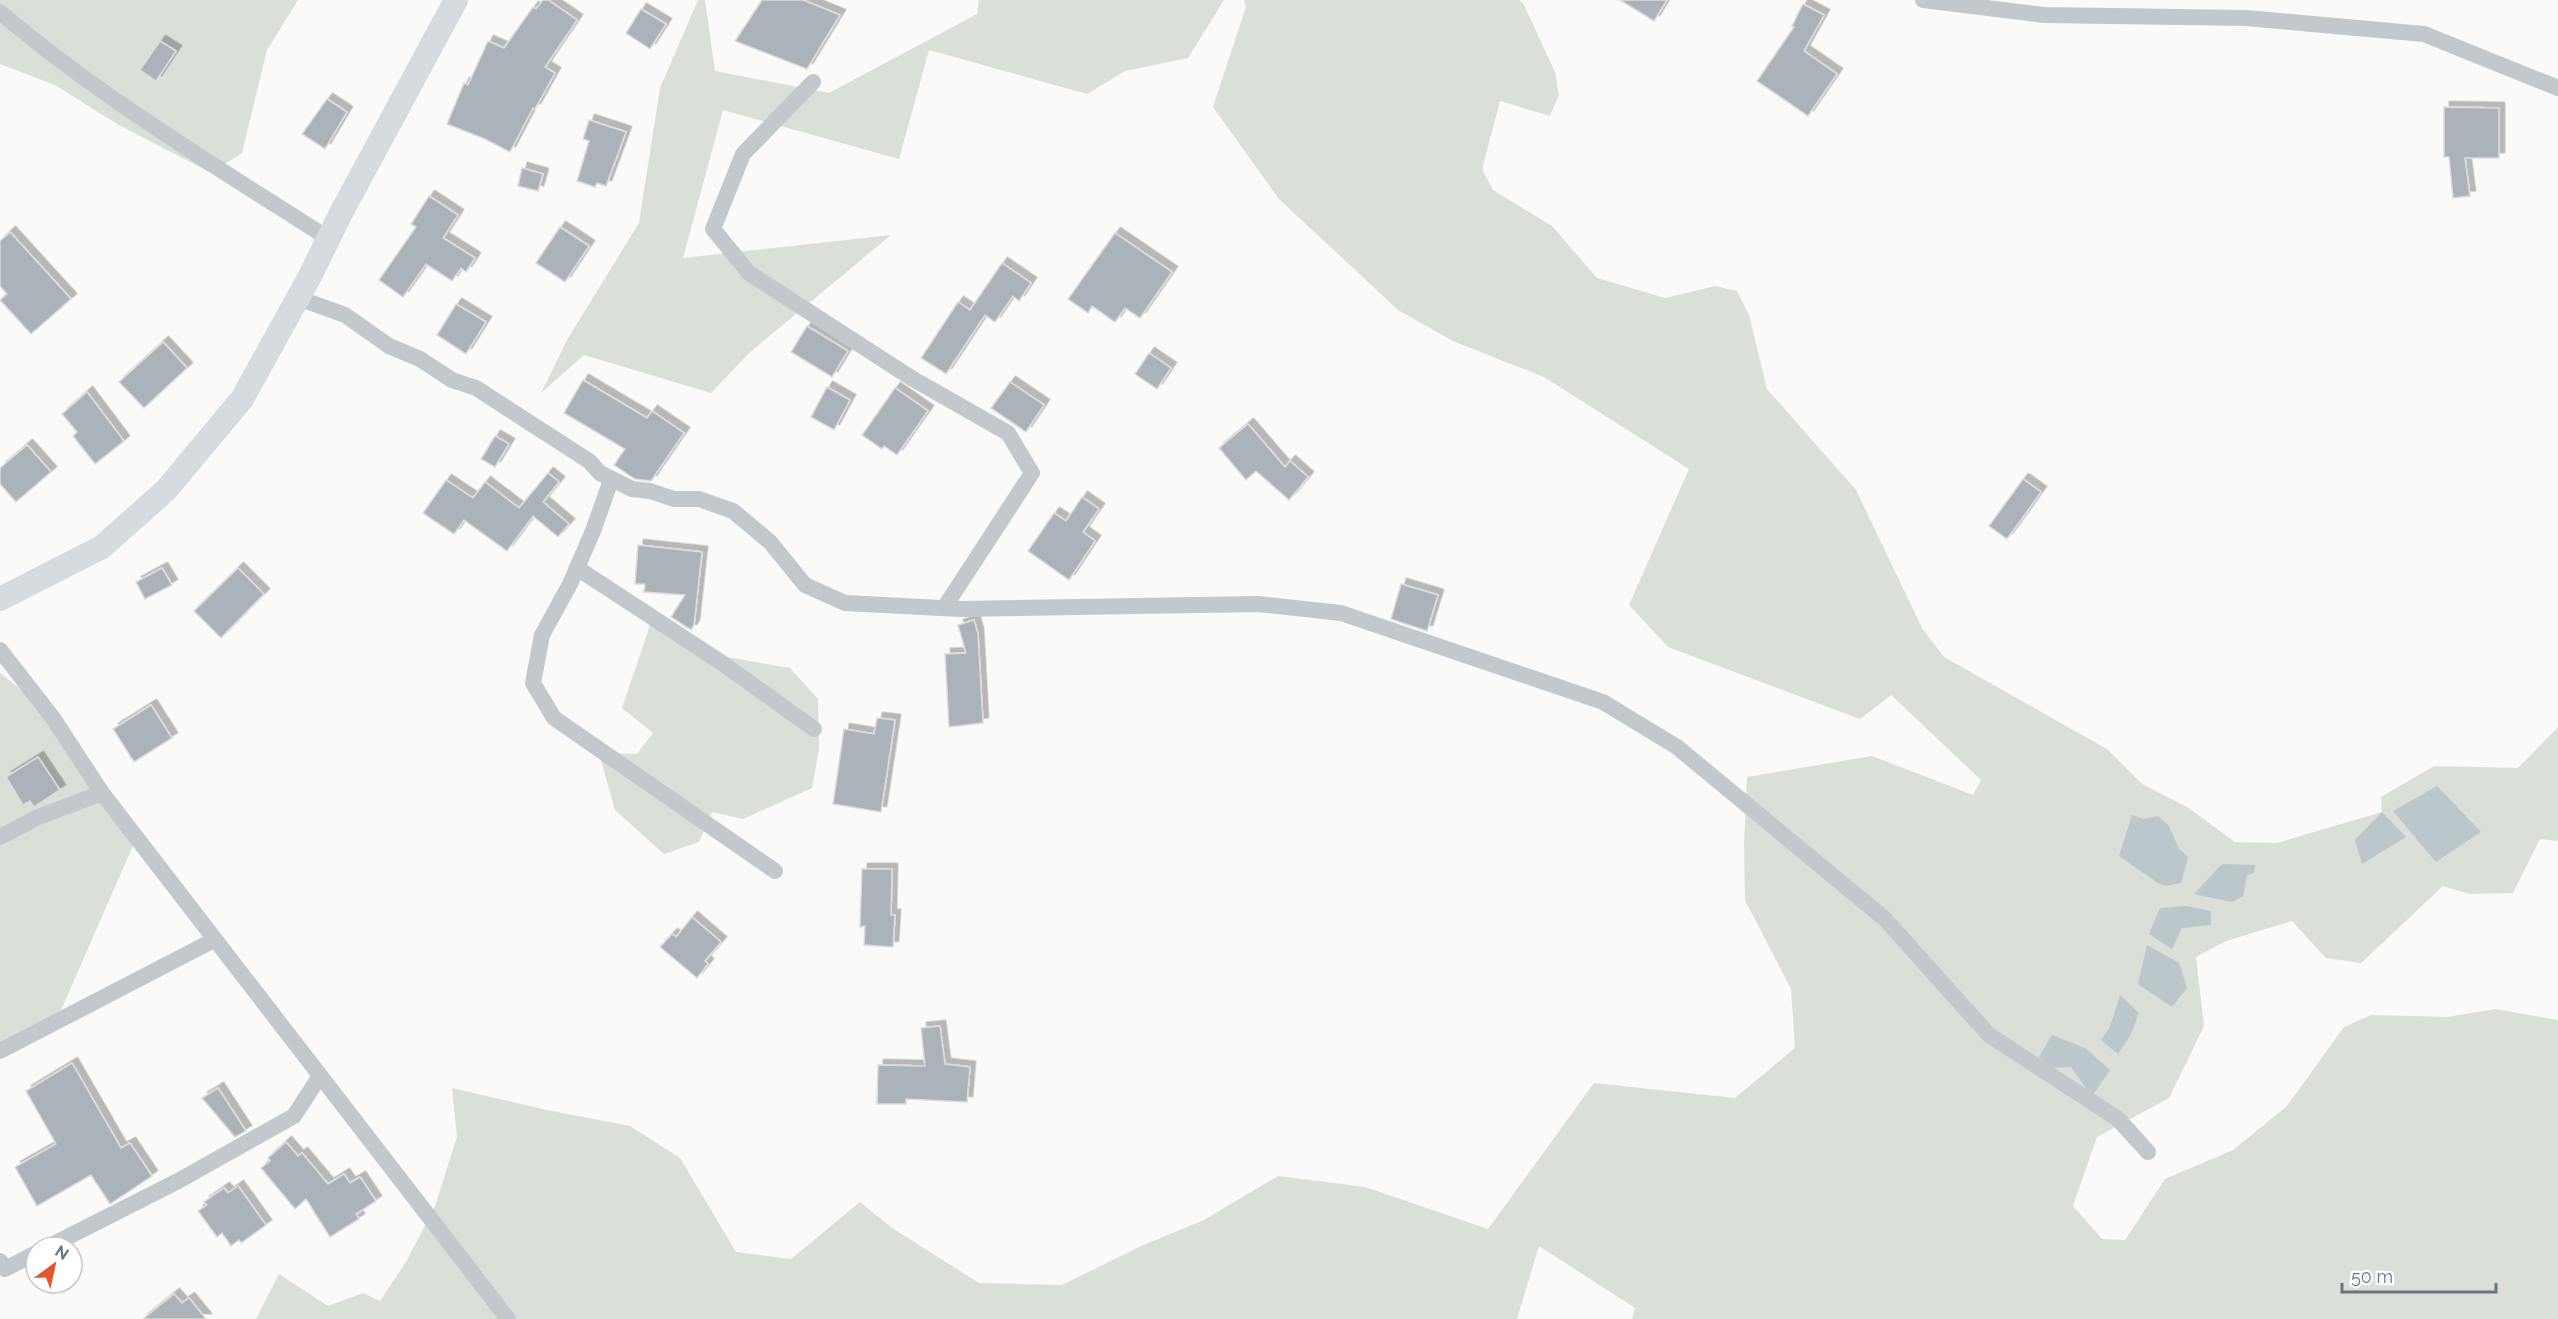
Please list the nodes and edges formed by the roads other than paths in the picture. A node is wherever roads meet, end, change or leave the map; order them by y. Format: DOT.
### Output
graph roads {
  1 [pos="456,0"];
  2 [pos="1923,0"];
  3 [pos="0,12"];
  4 [pos="813,82"];
  5 [pos="2558,88"];
  6 [pos="329,238"];
  7 [pos="298,298"];
  8 [pos="611,480"];
  9 [pos="577,568"];
  10 [pos="0,599"];
  11 [pos="944,608"];
  12 [pos="0,650"];
  13 [pos="814,729"];
  14 [pos="102,794"];
  15 [pos="0,837"];
  16 [pos="775,871"];
  17 [pos="214,940"];
  18 [pos="0,1051"];
  19 [pos="320,1076"];
  20 [pos="2148,1152"];
  21 [pos="72,1235"];
  22 [pos="24,1259"];
  23 [pos="0,1261"];
  24 [pos="508,1319"];
  1 -- 6 [label="main road"];
  2 -- 5 [label="street"];
  3 -- 6 [label="street"];
  4 -- 11 [label="street"];
  6 -- 7 [label="main road"];
  7 -- 8 [label="street"];
  7 -- 10 [label="main road"];
  8 -- 9 [label="street"];
  8 -- 11 [label="street"];
  9 -- 13 [label="street"];
  9 -- 16 [label="street"];
  11 -- 20 [label="street"];
  12 -- 14 [label="street"];
  14 -- 15 [label="street"];
  14 -- 17 [label="street"];
  17 -- 18 [label="street"];
  17 -- 19 [label="street"];
  19 -- 21 [label="street"];
  19 -- 24 [label="street"];
  22 -- 23 [label="street"];
}
